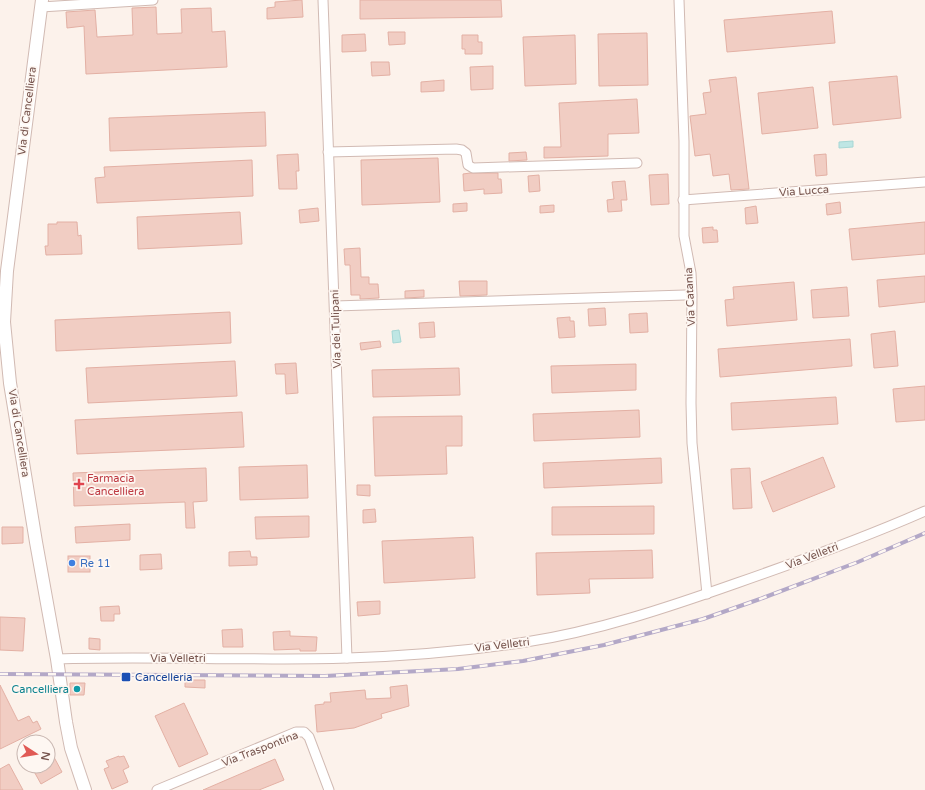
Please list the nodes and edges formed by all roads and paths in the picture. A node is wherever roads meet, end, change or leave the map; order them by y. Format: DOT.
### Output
graph roads {
  1 [pos="153,0"];
  2 [pos="323,0"];
  3 [pos="679,0"];
  4 [pos="41,4"];
  5 [pos="328,152"];
  6 [pos="636,163"];
  7 [pos="925,182"];
  8 [pos="683,200"];
  9 [pos="4,259"];
  10 [pos="0,274"];
  11 [pos="5,288"];
  12 [pos="685,295"];
  13 [pos="335,306"];
  14 [pos="925,511"];
  15 [pos="707,594"];
  16 [pos="347,658"];
  17 [pos="57,659"];
  18 [pos="85,790"];
  19 [pos="157,790"];
  20 [pos="328,790"];
  1 -- 4 [label="street"];
  2 -- 5 [label="street, Via dei Tulipani"];
  3 -- 8 [label="street, Via Catania"];
  4 -- 9 [label="street, Via di Cancelliera"];
  5 -- 6 [label="street"];
  5 -- 13 [label="street, Via dei Tulipani"];
  7 -- 8 [label="street, Via Lucca"];
  8 -- 15 [label="street, Via Catania"];
  9 -- 11 [label="street, Via di Cancelliera"];
  10 -- 11 [label="street"];
  11 -- 17 [label="street, Via di Cancelliera"];
  12 -- 13 [label="street"];
  13 -- 16 [label="street, Via dei Tulipani"];
  14 -- 15 [label="street, Via Velletri"];
  15 -- 16 [label="street, Via Velletri"];
  16 -- 17 [label="street, Via Velletri"];
  17 -- 18 [label="street, Via di Cancelliera"];
  19 -- 20 [label="street, Via Traspontina"];
}
